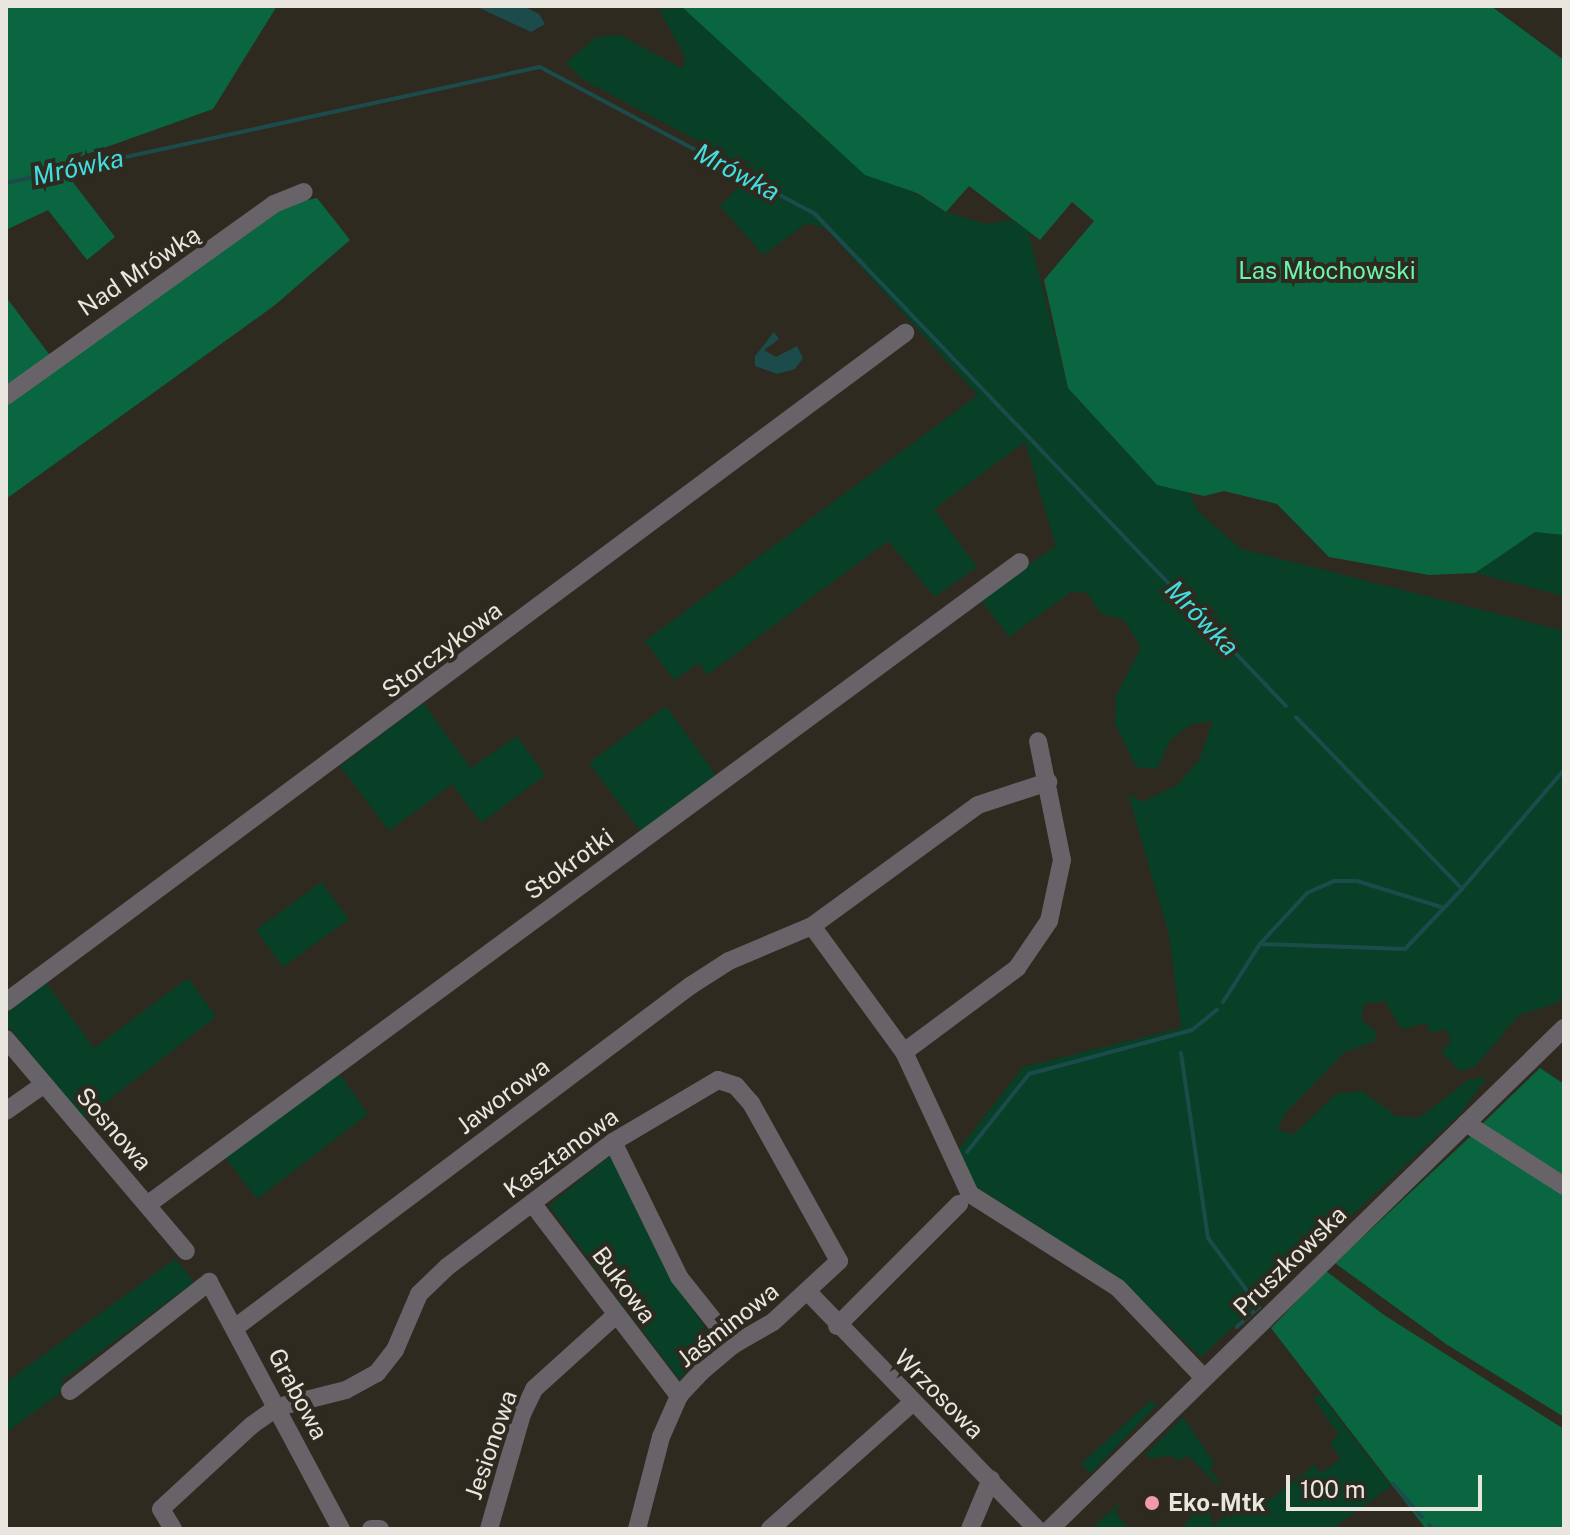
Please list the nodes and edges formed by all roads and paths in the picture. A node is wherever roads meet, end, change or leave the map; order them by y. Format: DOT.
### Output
graph roads {
  1 [pos="304,192"];
  2 [pos="905,333"];
  3 [pos="6,396"];
  4 [pos="1020,562"];
  5 [pos="1038,741"];
  6 [pos="1048,782"];
  7 [pos="812,926"];
  8 [pos="6,1002"];
  9 [pos="1564,1028"];
  10 [pos="6,1039"];
  11 [pos="904,1052"];
  12 [pos="43,1085"];
  13 [pos="6,1111"];
  14 [pos="1466,1123"];
  15 [pos="613,1142"];
  16 [pos="1564,1186"];
  17 [pos="532,1203"];
  18 [pos="959,1204"];
  19 [pos="147,1205"];
  20 [pos="186,1251"];
  21 [pos="839,1261"];
  22 [pos="808,1292"];
  23 [pos="616,1315"];
  24 [pos="837,1326"];
  25 [pos="236,1327"];
  26 [pos="733,1345"];
  27 [pos="1204,1378"];
  28 [pos="70,1391"];
  29 [pos="679,1396"];
  30 [pos="913,1402"];
  31 [pos="278,1407"];
  32 [pos="991,1479"];
  33 [pos="173,1529"];
  34 [pos="341,1529"];
  35 [pos="371,1529"];
  36 [pos="380,1529"];
  37 [pos="489,1529"];
  38 [pos="637,1529"];
  39 [pos="770,1529"];
  40 [pos="970,1529"];
  41 [pos="1037,1529"];
  42 [pos="1050,1529"];
  1 -- 3 [label="street, Nad Mrówką"];
  2 -- 8 [label="street, Storczykowa"];
  4 -- 19 [label="street, Stokrotki"];
  5 -- 6 [label="street"];
  6 -- 7 [label="street, Jaworowa"];
  6 -- 11 [label="street"];
  7 -- 11 [label="street"];
  7 -- 25 [label="street, Jaworowa"];
  9 -- 14 [label="street, Pruszkowska"];
  10 -- 12 [label="street, Sosnowa"];
  11 -- 27 [label="street"];
  12 -- 13 [label="street"];
  12 -- 19 [label="street, Sosnowa"];
  14 -- 16 [label="street"];
  14 -- 27 [label="street, Pruszkowska"];
  15 -- 17 [label="street, Kasztanowa"];
  15 -- 21 [label="street, Kasztanowa"];
  15 -- 26 [label="street"];
  17 -- 23 [label="street, Bukowa"];
  17 -- 31 [label="street, Kasztanowa"];
  18 -- 24 [label="street"];
  19 -- 20 [label="street, Sosnowa"];
  21 -- 22 [label="street, Jaśminowa"];
  22 -- 24 [label="street, Wrzosowa"];
  22 -- 26 [label="street, Jaśminowa"];
  23 -- 29 [label="street, Bukowa"];
  23 -- 37 [label="street, Jesionowa"];
  24 -- 30 [label="street, Wrzosowa"];
  25 -- 28 [label="street, Grabowa"];
  25 -- 31 [label="street, Grabowa"];
  26 -- 29 [label="street, Jaśminowa"];
  27 -- 42 [label="street, Pruszkowska"];
  29 -- 38 [label="street, Jaśminowa"];
  30 -- 32 [label="street, Wrzosowa"];
  30 -- 39 [label="street"];
  31 -- 33 [label="street"];
  31 -- 34 [label="street, Grabowa"];
  32 -- 40 [label="street"];
  32 -- 41 [label="street, Wrzosowa"];
  35 -- 36 [label="street"];
}
